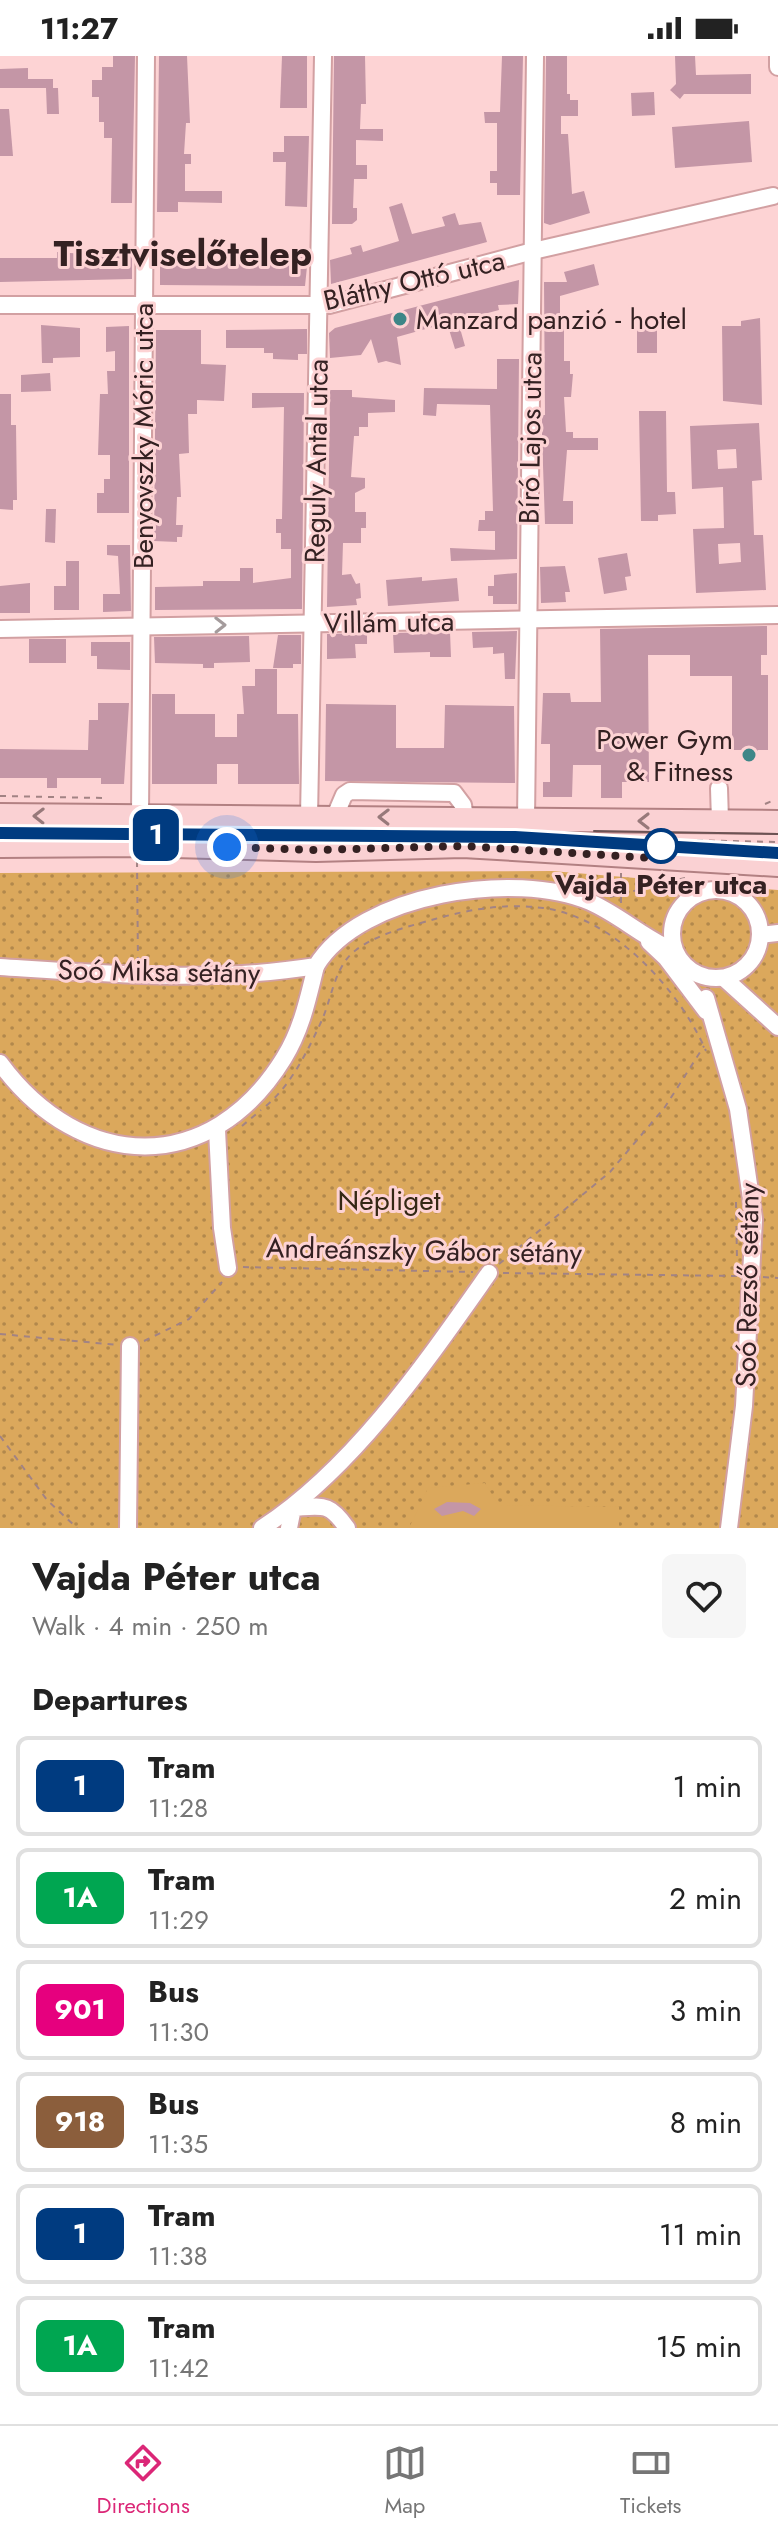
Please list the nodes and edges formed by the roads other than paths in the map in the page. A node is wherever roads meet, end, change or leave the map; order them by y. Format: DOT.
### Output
graph roads {
  1 [pos="146,56"];
  2 [pos="323,56"];
  3 [pos="535,56"];
  4 [pos="778,56"];
  5 [pos="778,67"];
  6 [pos="773,196"];
  7 [pos="533,251"];
  8 [pos="0,305"];
  9 [pos="144,305"];
  10 [pos="318,305"];
  11 [pos="778,615"];
  12 [pos="528,620"];
  13 [pos="313,624"];
  14 [pos="142,627"];
  15 [pos="0,629"];
  16 [pos="719,788"];
  17 [pos="0,815"];
  18 [pos="140,816"];
  19 [pos="309,817"];
  20 [pos="526,820"];
  21 [pos="720,821"];
  22 [pos="776,830"];
  23 [pos="0,846"];
  24 [pos="770,856"];
  25 [pos="778,933"];
  26 [pos="641,935"];
  27 [pos="760,935"];
  28 [pos="664,946"];
  29 [pos="316,966"];
  30 [pos="0,967"];
  31 [pos="725,979"];
  32 [pos="706,998"];
  33 [pos="713,1022"];
  34 [pos="778,1027"];
  35 [pos="0,1063"];
  36 [pos="217,1130"];
  37 [pos="228,1268"];
  38 [pos="489,1273"];
  39 [pos="130,1346"];
  40 [pos="293,1508"];
  41 [pos="128,1528"];
  42 [pos="262,1528"];
  43 [pos="289,1528"];
  44 [pos="347,1528"];
  45 [pos="729,1528"];
  1 -- 9 [label="street, Benyovszky Móric utca"];
  2 -- 10 [label="street, Reguly Antal utca"];
  3 -- 7 [label="street, Bíró Lajos utca"];
  4 -- 5 [label="street"];
  6 -- 7 [label="street, Bláthy Ottó utca"];
  7 -- 10 [label="street, Bláthy Ottó utca"];
  7 -- 12 [label="street, Bíró Lajos utca"];
  8 -- 9 [label="street, Bláthy Ottó utca"];
  9 -- 10 [label="street, Bláthy Ottó utca"];
  9 -- 14 [label="street, Benyovszky Móric utca"];
  10 -- 13 [label="street, Reguly Antal utca"];
  11 -- 12 [label="street, Villám utca"];
  12 -- 13 [label="street, Villám utca"];
  12 -- 20 [label="street, Bíró Lajos utca"];
  14 -- 13 [label="street, Villám utca, one-way"];
  13 -- 19 [label="street, Reguly Antal utca"];
  14 -- 15 [label="street, Villám utca"];
  14 -- 18 [label="street, Benyovszky Móric utca"];
  16 -- 21 [label="street"];
  18 -- 17 [label="main road, one-way"];
  18 -- 19 [label="main road"];
  20 -- 19 [label="main road, one-way"];
  21 -- 20 [label="main road, one-way"];
  21 -- 22 [label="main road"];
  23 -- 24 [label="main road"];
  25 -- 27 [label="street"];
  26 -- 28 [label="street"];
  26 -- 29 [label="street"];
  26 -- 33 [label="street"];
  27 -- 31 [label="street"];
  27 -- 31 [label="street"];
  29 -- 30 [label="street, Soó Miksa sétány"];
  29 -- 36 [label="street"];
  31 -- 34 [label="street"];
  32 -- 33 [label="street, Soó Rezső sétány"];
  33 -- 45 [label="street, Soó Rezső sétány"];
  35 -- 36 [label="street"];
  36 -- 37 [label="street"];
  38 -- 40 [label="street"];
  39 -- 41 [label="street"];
  40 -- 42 [label="street"];
  40 -- 43 [label="street"];
  40 -- 44 [label="street"];
}
